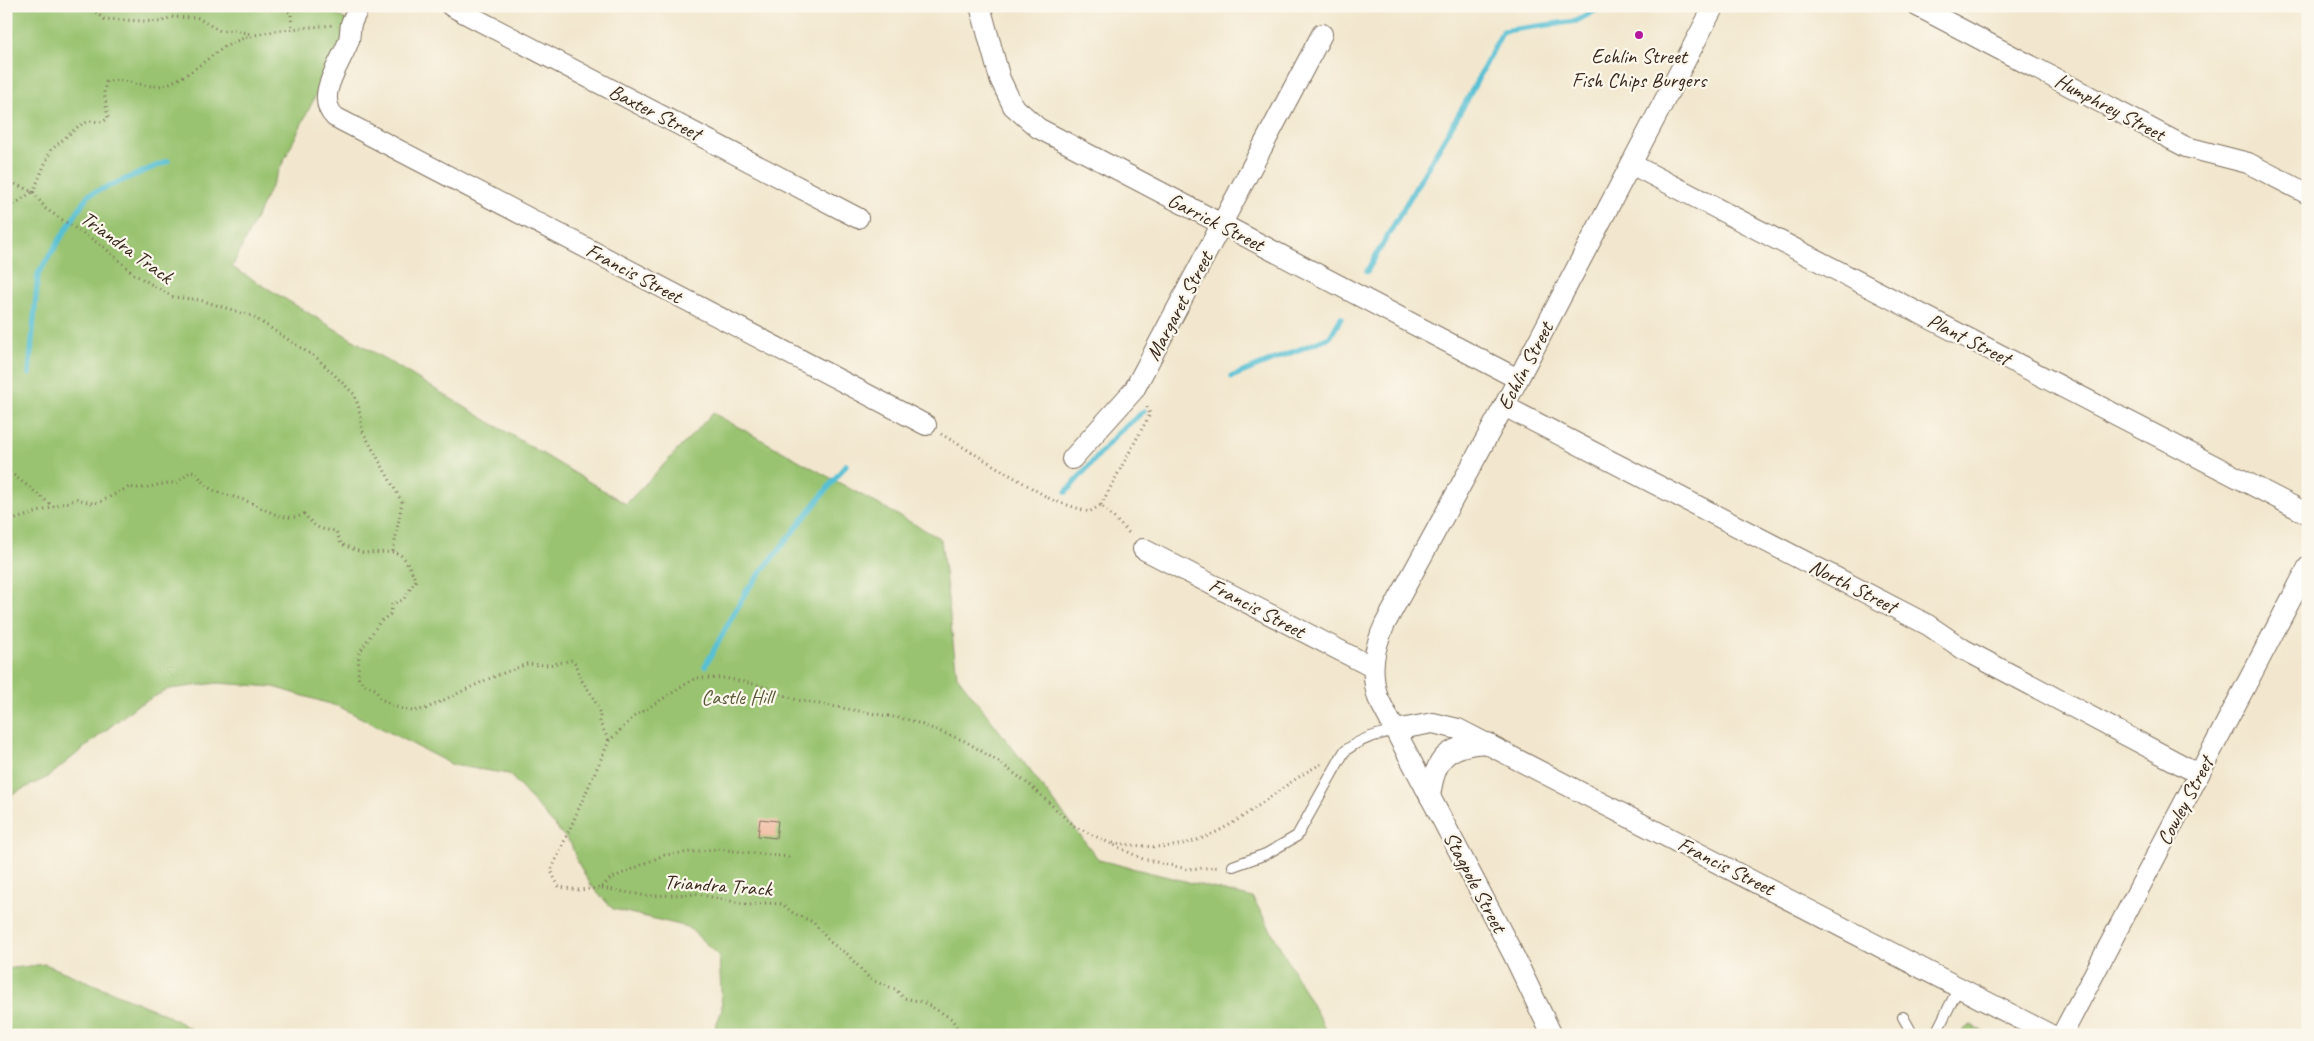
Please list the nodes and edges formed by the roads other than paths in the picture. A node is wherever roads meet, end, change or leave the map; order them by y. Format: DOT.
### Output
graph roads {
  1 [pos="451,6"];
  2 [pos="980,6"];
  3 [pos="1714,6"];
  4 [pos="1918,6"];
  5 [pos="355,15"];
  6 [pos="1322,34"];
  7 [pos="1631,164"];
  8 [pos="2308,194"];
  9 [pos="858,218"];
  10 [pos="1222,225"];
  11 [pos="1518,379"];
  12 [pos="1504,406"];
  13 [pos="926,425"];
  14 [pos="1072,459"];
  15 [pos="2308,514"];
  16 [pos="1143,548"];
  17 [pos="2308,567"];
  18 [pos="1372,667"];
  19 [pos="1395,730"];
  20 [pos="1488,743"];
  21 [pos="2199,774"];
  22 [pos="1430,798"];
  23 [pos="1233,866"];
  24 [pos="1959,987"];
  25 [pos="1903,1017"];
  26 [pos="1552,1035"];
  27 [pos="1913,1035"];
  28 [pos="1935,1035"];
  29 [pos="2051,1035"];
  30 [pos="2062,1035"];
  1 -- 9 [label="street, Baxter Street"];
  2 -- 10 [label="street, Garrick Street"];
  3 -- 7 [label="street, Echlin Street"];
  4 -- 8 [label="street, Humphrey Street"];
  5 -- 13 [label="street, Francis Street"];
  6 -- 10 [label="street, Margaret Street"];
  7 -- 11 [label="street, Echlin Street"];
  7 -- 15 [label="street, Plant Street"];
  10 -- 11 [label="street, Garrick Street"];
  10 -- 14 [label="street, Margaret Street"];
  11 -- 12 [label="street, Echlin Street"];
  12 -- 18 [label="street, Echlin Street"];
  12 -- 21 [label="street, North Street"];
  16 -- 18 [label="street, Francis Street"];
  17 -- 21 [label="street, Cowley Street"];
  18 -- 19 [label="street, Echlin Street"];
  19 -- 20 [label="street, Francis Street"];
  19 -- 22 [label="street, Stagpole Street"];
  19 -- 23 [label="lane"];
  20 -- 22 [label="street"];
  20 -- 24 [label="street, Francis Street"];
  21 -- 30 [label="street, Cowley Street"];
  22 -- 26 [label="street, Stagpole Street"];
  24 -- 28 [label="lane"];
  24 -- 29 [label="street, Francis Street"];
  25 -- 27 [label="lane"];
}
